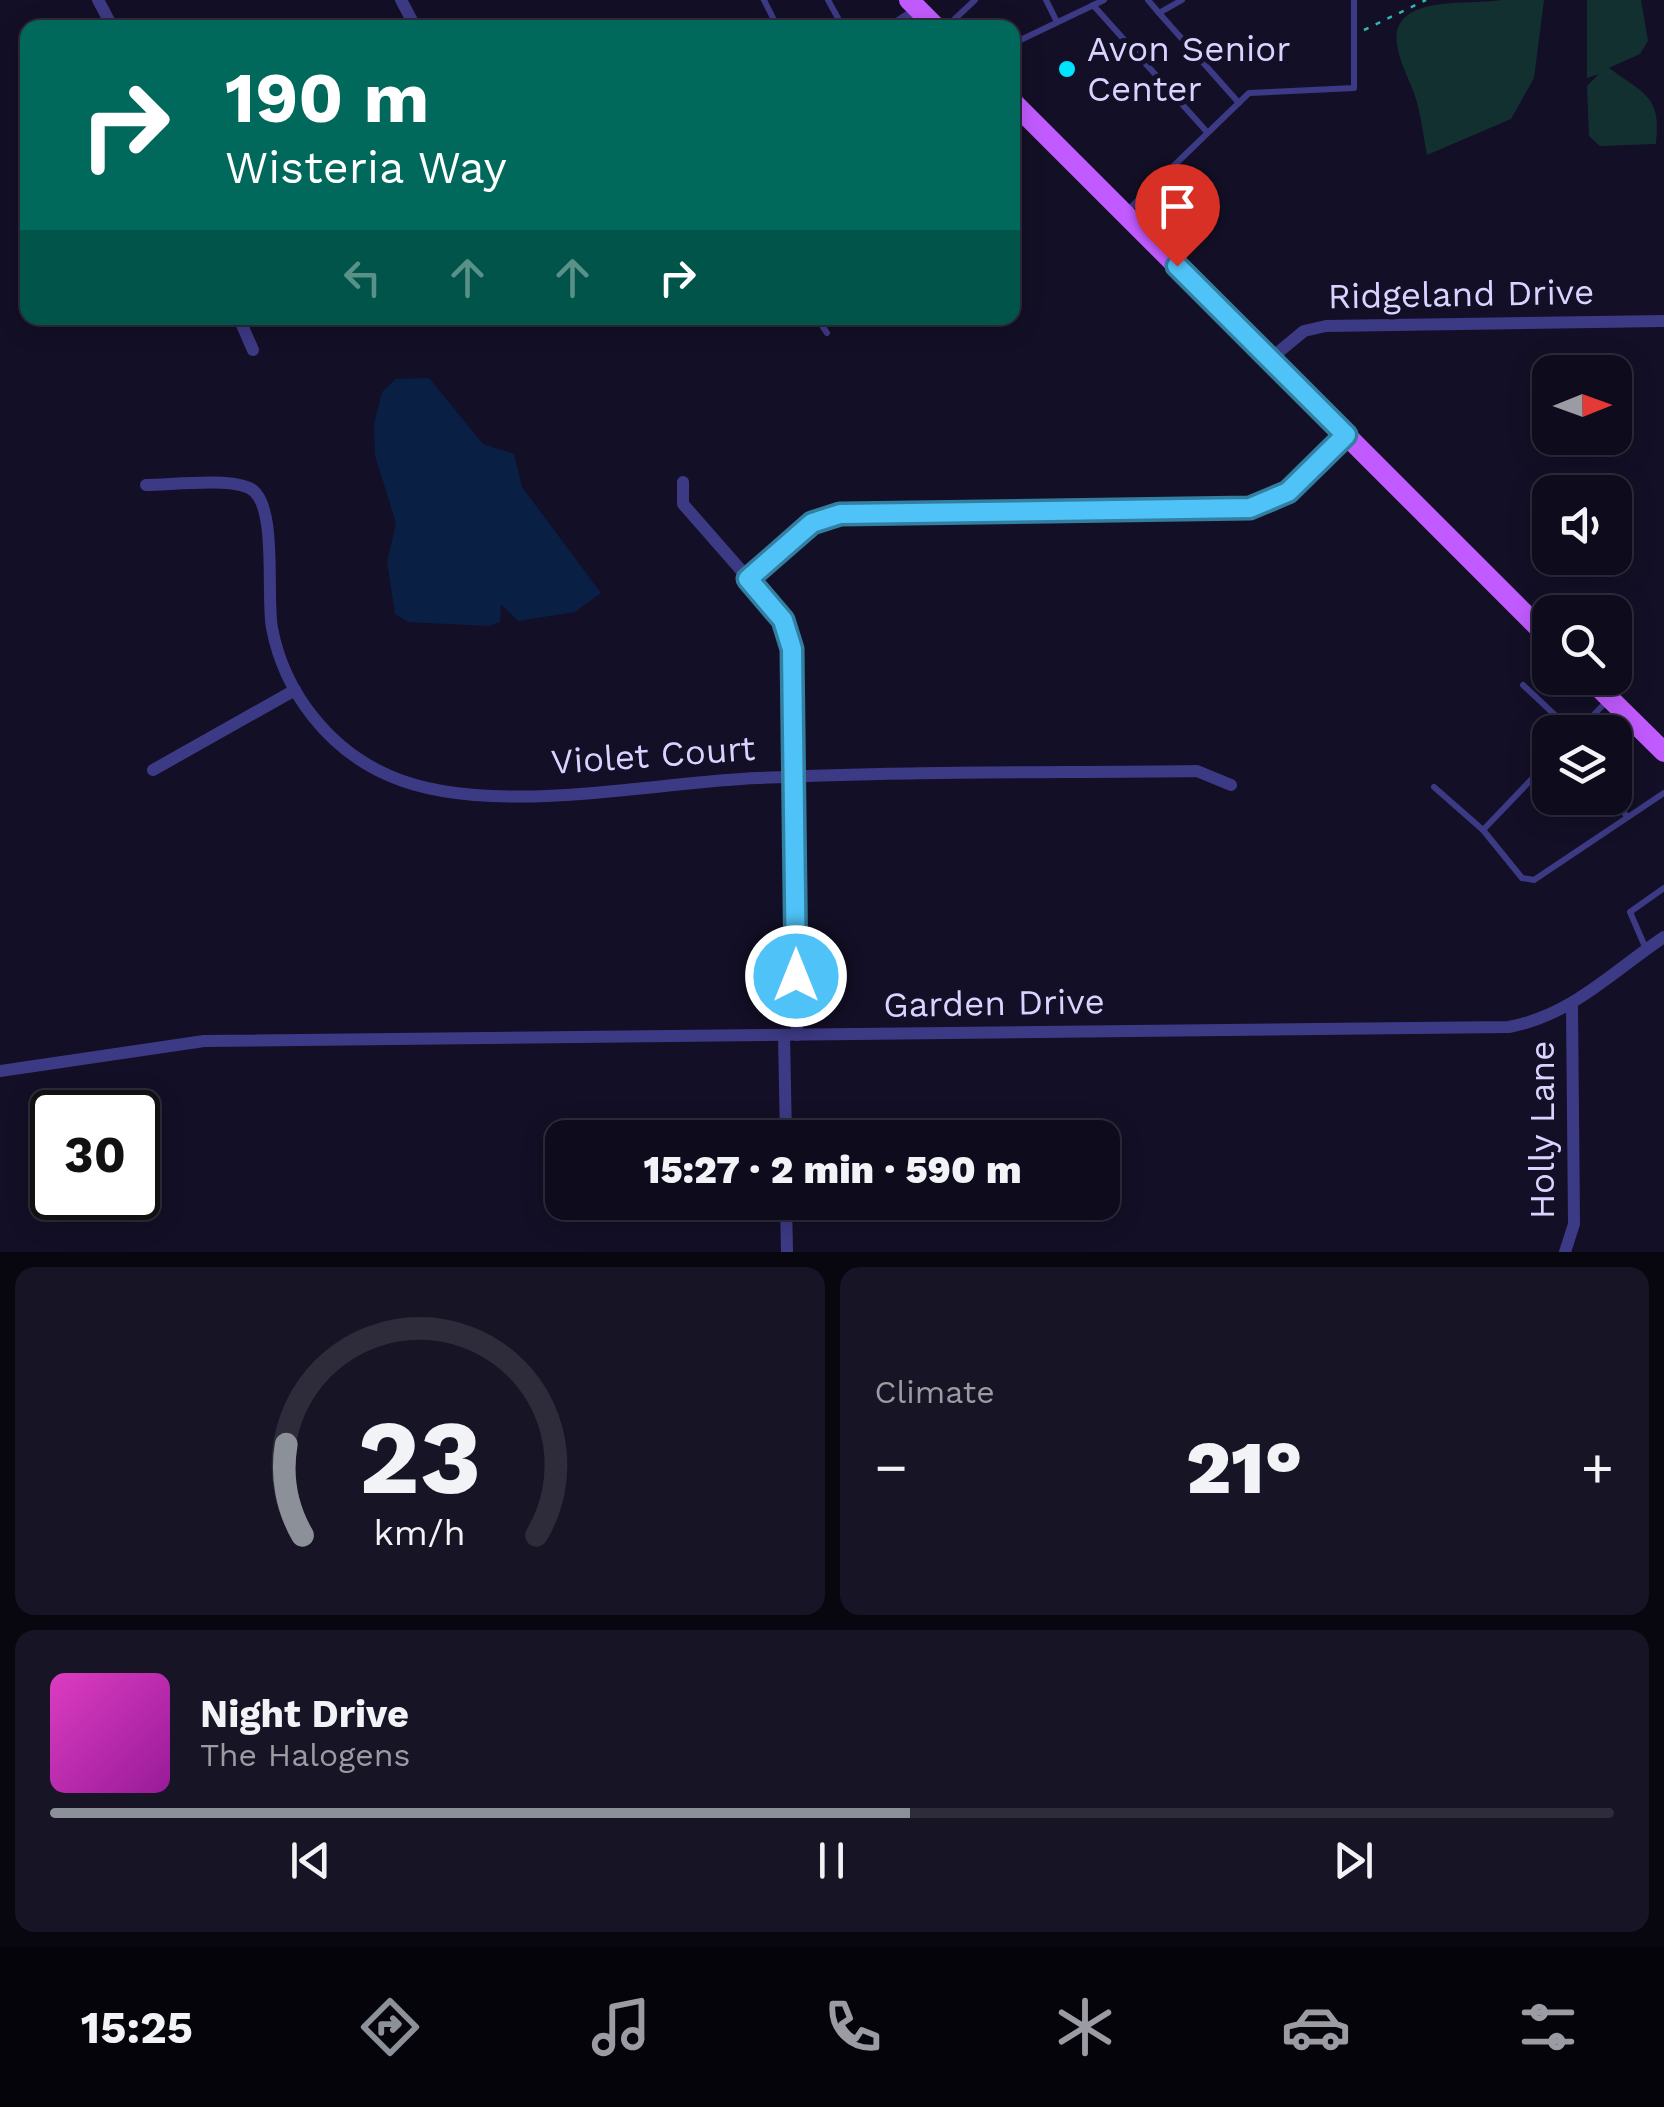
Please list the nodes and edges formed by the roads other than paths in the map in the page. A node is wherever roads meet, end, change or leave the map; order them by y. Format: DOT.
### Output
graph roads {
  1 [pos="975,0"];
  2 [pos="1046,0"];
  3 [pos="1104,0"];
  4 [pos="1148,0"];
  5 [pos="1182,0"];
  6 [pos="1354,0"];
  7 [pos="1092,5"];
  8 [pos="1158,13"];
  9 [pos="954,20"];
  10 [pos="1057,22"];
  11 [pos="1020,40"];
  12 [pos="1239,102"];
  13 [pos="1020,110"];
  14 [pos="1207,132"];
  15 [pos="1124,213"];
  16 [pos="1664,320"];
  17 [pos="243,325"];
  18 [pos="822,325"];
  19 [pos="827,332"];
  20 [pos="253,350"];
  21 [pos="1270,359"];
  22 [pos="1346,435"];
  23 [pos="683,482"];
  24 [pos="146,485"];
  25 [pos="748,579"];
  26 [pos="1532,621"];
  27 [pos="1523,684"];
  28 [pos="295,690"];
  29 [pos="1607,695"];
  30 [pos="1610,698"];
  31 [pos="1557,715"];
  32 [pos="1592,715"];
  33 [pos="1664,752"];
  34 [pos="153,770"];
  35 [pos="794,777"];
  36 [pos="1532,779"];
  37 [pos="1230,785"];
  38 [pos="1434,787"];
  39 [pos="1664,792"];
  40 [pos="1627,817"];
  41 [pos="1482,830"];
  42 [pos="1664,888"];
  43 [pos="1664,937"];
  44 [pos="1646,949"];
  45 [pos="1572,1006"];
  46 [pos="791,1035"];
  47 [pos="0,1070"];
  48 [pos="787,1120"];
  49 [pos="786,1220"];
  50 [pos="787,1252"];
  51 [pos="1565,1252"];
  1 -- 9 [label="lane"];
  2 -- 10 [label="lane"];
  3 -- 7 [label="lane"];
  4 -- 8 [label="lane"];
  5 -- 8 [label="lane"];
  6 -- 12 [label="lane"];
  7 -- 10 [label="lane"];
  7 -- 14 [label="lane"];
  8 -- 12 [label="lane"];
  10 -- 11 [label="lane"];
  12 -- 14 [label="lane"];
  13 -- 15 [label="main road"];
  14 -- 15 [label="lane"];
  15 -- 21 [label="main road"];
  16 -- 21 [label="street, Ridgeland Drive"];
  17 -- 20 [label="street"];
  18 -- 19 [label="lane"];
  21 -- 22 [label="main road"];
  22 -- 25 [label="street"];
  22 -- 26 [label="main road"];
  23 -- 25 [label="street"];
  24 -- 28 [label="street, Violet Court"];
  25 -- 35 [label="street"];
  27 -- 31 [label="lane"];
  28 -- 34 [label="street"];
  28 -- 35 [label="street, Violet Court"];
  29 -- 30 [label="main road"];
  30 -- 32 [label="lane"];
  30 -- 33 [label="main road"];
  35 -- 37 [label="street, Violet Court"];
  35 -- 46 [label="street"];
  36 -- 41 [label="lane"];
  38 -- 41 [label="lane"];
  39 -- 40 [label="lane"];
  40 -- 41 [label="lane"];
  42 -- 44 [label="lane"];
  43 -- 44 [label="street, Garden Drive"];
  44 -- 45 [label="street, Garden Drive"];
  45 -- 46 [label="street, Garden Drive"];
  45 -- 51 [label="street, Holly Lane"];
  46 -- 47 [label="street, Garden Drive"];
  46 -- 48 [label="street"];
  49 -- 50 [label="street"];
}
